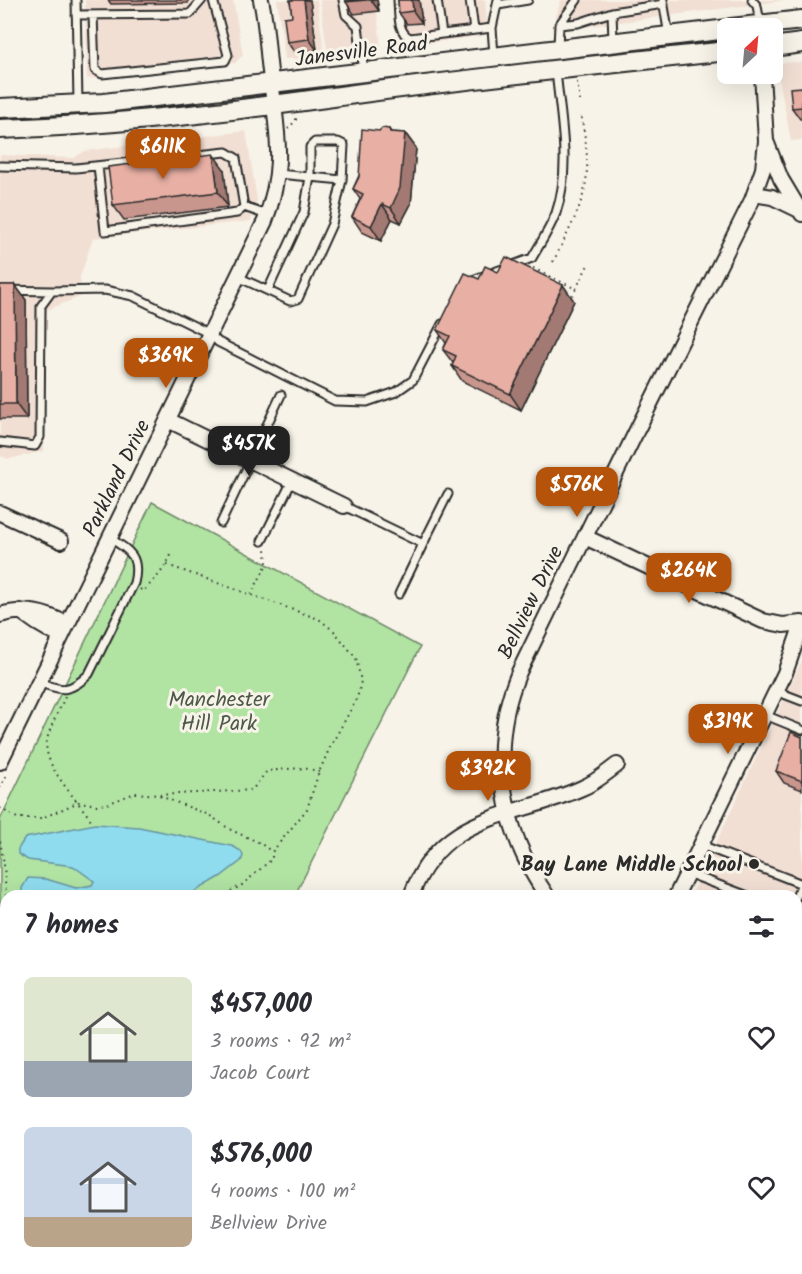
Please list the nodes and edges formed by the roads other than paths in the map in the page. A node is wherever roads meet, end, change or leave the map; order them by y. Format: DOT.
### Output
graph roads {
  1 [pos="76,0"];
  2 [pos="202,0"];
  3 [pos="213,0"];
  4 [pos="261,0"];
  5 [pos="343,0"];
  6 [pos="398,0"];
  7 [pos="437,0"];
  8 [pos="470,0"];
  9 [pos="528,0"];
  10 [pos="577,0"];
  11 [pos="627,0"];
  12 [pos="752,0"];
  13 [pos="663,2"];
  14 [pos="498,3"];
  15 [pos="626,10"];
  16 [pos="612,12"];
  17 [pos="76,15"];
  18 [pos="93,15"];
  19 [pos="758,18"];
  20 [pos="802,20"];
  21 [pos="783,23"];
  22 [pos="559,25"];
  23 [pos="492,28"];
  24 [pos="474,30"];
  25 [pos="717,30"];
  26 [pos="442,34"];
  27 [pos="669,36"];
  28 [pos="613,42"];
  29 [pos="802,43"];
  30 [pos="783,46"];
  31 [pos="558,50"];
  32 [pos="717,52"];
  33 [pos="494,57"];
  34 [pos="555,70"];
  35 [pos="364,73"];
  36 [pos="271,84"];
  37 [pos="763,84"];
  38 [pos="78,105"];
  39 [pos="274,106"];
  40 [pos="0,108"];
  41 [pos="0,129"];
  42 [pos="766,141"];
  43 [pos="0,166"];
  44 [pos="98,166"];
  45 [pos="278,174"];
  46 [pos="310,177"];
  47 [pos="342,180"];
  48 [pos="754,194"];
  49 [pos="244,207"];
  50 [pos="801,212"];
  51 [pos="267,215"];
  52 [pos="238,277"];
  53 [pos="462,284"];
  54 [pos="0,290"];
  55 [pos="268,290"];
  56 [pos="52,291"];
  57 [pos="444,320"];
  58 [pos="210,334"];
  59 [pos="281,395"];
  60 [pos="168,420"];
  61 [pos="0,442"];
  62 [pos="250,460"];
  63 [pos="292,481"];
  64 [pos="448,494"];
  65 [pos="344,506"];
  66 [pos="0,513"];
  67 [pos="221,523"];
  68 [pos="585,537"];
  69 [pos="109,538"];
  70 [pos="61,541"];
  71 [pos="262,541"];
  72 [pos="423,544"];
  73 [pos="399,594"];
  74 [pos="0,615"];
  75 [pos="802,623"];
  76 [pos="64,630"];
  77 [pos="797,656"];
  78 [pos="39,682"];
  79 [pos="776,691"];
  80 [pos="802,701"];
  81 [pos="765,715"];
  82 [pos="802,730"];
  83 [pos="0,762"];
  84 [pos="617,765"];
  85 [pos="507,813"];
  86 [pos="701,845"];
  87 [pos="687,873"];
  88 [pos="414,890"];
  89 [pos="543,890"];
  90 [pos="679,890"];
  91 [pos="732,890"];
  92 [pos="799,890"];
  1 -- 17 [label="lane"];
  2 -- 18 [label="lane"];
  3 -- 18 [label="lane"];
  4 -- 36 [label="street, Parkland Drive"];
  5 -- 35 [label="lane"];
  6 -- 26 [label="lane"];
  7 -- 26 [label="lane"];
  8 -- 24 [label="lane"];
  9 -- 14 [label="lane"];
  10 -- 22 [label="lane"];
  11 -- 15 [label="lane"];
  12 -- 19 [label="lane"];
  13 -- 15 [label="lane"];
  13 -- 27 [label="lane"];
  14 -- 23 [label="lane"];
  15 -- 16 [label="lane"];
  16 -- 22 [label="lane"];
  16 -- 28 [label="lane"];
  17 -- 18 [label="lane"];
  17 -- 38 [label="lane"];
  20 -- 21 [label="main road, Janesville Road"];
  22 -- 31 [label="lane"];
  23 -- 24 [label="lane"];
  23 -- 33 [label="lane"];
  24 -- 26 [label="lane"];
  25 -- 27 [label="main road, Janesville Road"];
  27 -- 28 [label="main road, Janesville Road"];
  28 -- 31 [label="main road, Janesville Road"];
  29 -- 30 [label="main road"];
  31 -- 33 [label="main road, Janesville Road"];
  31 -- 34 [label="lane"];
  32 -- 34 [label="main road, Janesville Road"];
  33 -- 35 [label="main road, Janesville Road"];
  34 -- 39 [label="main road, Janesville Road"];
  34 -- 53 [label="lane"];
  35 -- 36 [label="main road, Janesville Road"];
  36 -- 38 [label="main road, Janesville Road"];
  36 -- 39 [label="street, Parkland Drive"];
  37 -- 42 [label="street"];
  38 -- 40 [label="main road, Janesville Road"];
  39 -- 41 [label="main road, Janesville Road"];
  39 -- 45 [label="street, Parkland Drive"];
  42 -- 48 [label="street, Bellview Drive"];
  42 -- 50 [label="street"];
  43 -- 44 [label="lane"];
  44 -- 49 [label="lane"];
  44 -- 49 [label="lane"];
  45 -- 46 [label="lane"];
  45 -- 51 [label="street, Parkland Drive"];
  46 -- 47 [label="lane"];
  46 -- 47 [label="lane"];
  46 -- 55 [label="lane"];
  47 -- 55 [label="lane"];
  48 -- 50 [label="street"];
  48 -- 68 [label="street, Bellview Drive"];
  49 -- 51 [label="lane"];
  51 -- 52 [label="street, Parkland Drive"];
  52 -- 55 [label="lane"];
  52 -- 58 [label="street, Parkland Drive"];
  54 -- 56 [label="lane"];
  56 -- 58 [label="lane"];
  56 -- 61 [label="lane"];
  57 -- 58 [label="lane"];
  58 -- 60 [label="street, Parkland Drive"];
  59 -- 62 [label="lane"];
  60 -- 62 [label="street"];
  60 -- 69 [label="street, Parkland Drive"];
  62 -- 63 [label="street"];
  62 -- 67 [label="lane"];
  63 -- 65 [label="street"];
  63 -- 71 [label="lane"];
  64 -- 72 [label="lane"];
  65 -- 72 [label="lane"];
  66 -- 70 [label="street"];
  68 -- 75 [label="street"];
  68 -- 85 [label="street, Bellview Drive"];
  69 -- 76 [label="street, Parkland Drive"];
  69 -- 78 [label="lane"];
  72 -- 73 [label="lane"];
  74 -- 76 [label="street"];
  75 -- 77 [label="street"];
  76 -- 78 [label="street, Parkland Drive"];
  77 -- 79 [label="street"];
  78 -- 83 [label="street, Parkland Drive"];
  79 -- 80 [label="lane"];
  79 -- 81 [label="street"];
  81 -- 82 [label="lane"];
  81 -- 86 [label="street"];
  84 -- 85 [label="street"];
  85 -- 88 [label="street"];
  85 -- 89 [label="street, Bellview Drive"];
  86 -- 87 [label="street"];
  86 -- 92 [label="lane"];
  87 -- 90 [label="street"];
  87 -- 91 [label="lane"];
}
